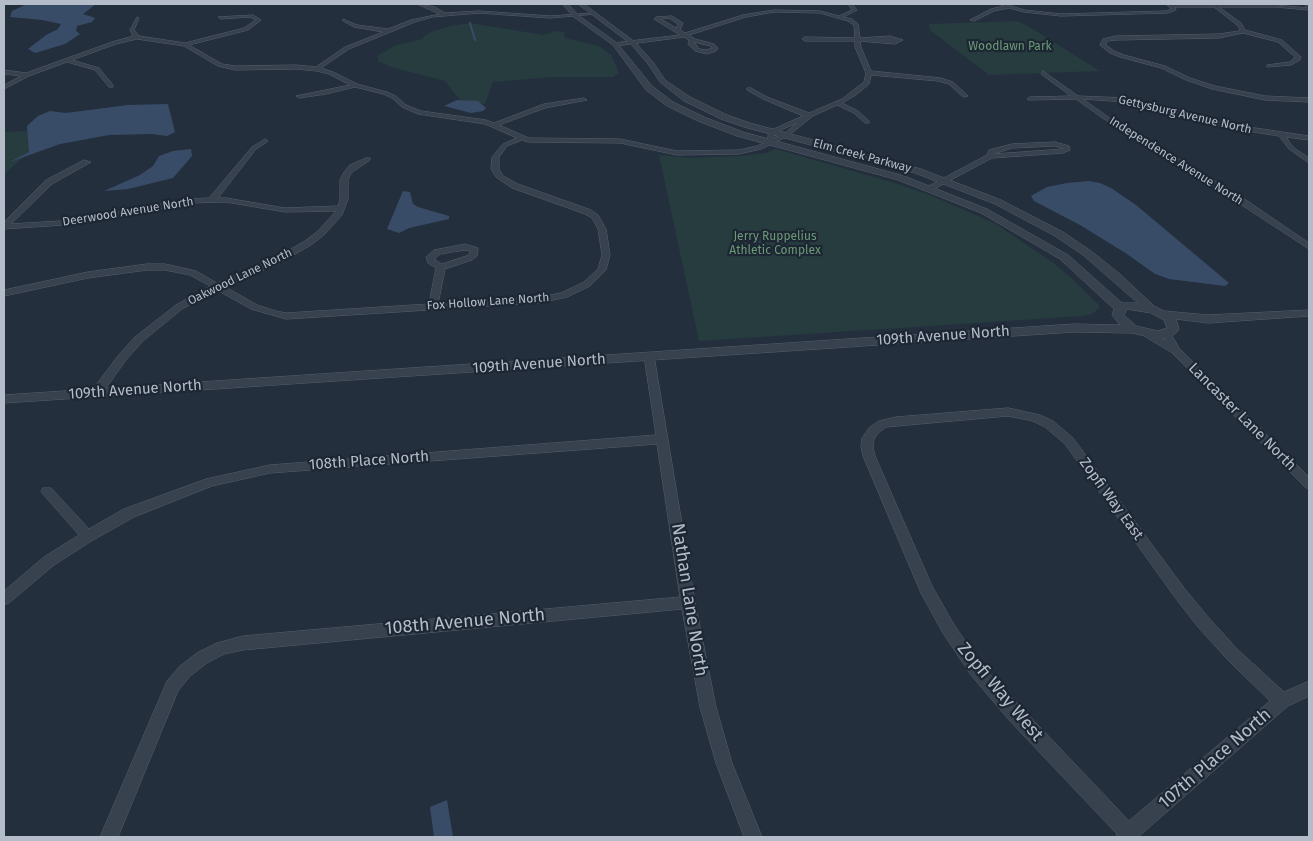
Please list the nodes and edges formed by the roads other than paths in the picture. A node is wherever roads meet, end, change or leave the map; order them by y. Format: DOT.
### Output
graph roads {
  1 [pos="419,4"];
  2 [pos="565,4"];
  3 [pos="581,4"];
  4 [pos="850,4"];
  5 [pos="1001,4"];
  6 [pos="1203,4"];
  7 [pos="1253,4"];
  8 [pos="1278,4"];
  9 [pos="1170,5"];
  10 [pos="1214,6"];
  11 [pos="500,7"];
  12 [pos="1008,7"];
  13 [pos="1309,7"];
  14 [pos="493,12"];
  15 [pos="591,13"];
  16 [pos="443,14"];
  17 [pos="575,15"];
  18 [pos="841,16"];
  19 [pos="137,18"];
  20 [pos="220,18"];
  21 [pos="345,20"];
  22 [pos="972,20"];
  23 [pos="677,30"];
  24 [pos="1242,31"];
  25 [pos="391,32"];
  26 [pos="686,35"];
  27 [pos="137,37"];
  28 [pos="805,39"];
  29 [pos="693,40"];
  30 [pos="856,40"];
  31 [pos="880,40"];
  32 [pos="633,43"];
  33 [pos="616,44"];
  34 [pos="185,45"];
  35 [pos="67,60"];
  36 [pos="1269,66"];
  37 [pos="317,69"];
  38 [pos="4,72"];
  39 [pos="869,73"];
  40 [pos="1042,73"];
  41 [pos="27,75"];
  42 [pos="355,85"];
  43 [pos="111,86"];
  44 [pos="4,87"];
  45 [pos="749,88"];
  46 [pos="299,96"];
  47 [pos="965,96"];
  48 [pos="1075,97"];
  49 [pos="1030,99"];
  50 [pos="584,100"];
  51 [pos="1309,100"];
  52 [pos="837,103"];
  53 [pos="810,116"];
  54 [pos="867,122"];
  55 [pos="494,124"];
  56 [pos="771,132"];
  57 [pos="1282,135"];
  58 [pos="786,136"];
  59 [pos="520,138"];
  60 [pos="1309,138"];
  61 [pos="265,141"];
  62 [pos="770,143"];
  63 [pos="990,156"];
  64 [pos="368,160"];
  65 [pos="1309,161"];
  66 [pos="87,162"];
  67 [pos="943,179"];
  68 [pos="929,188"];
  69 [pos="212,200"];
  70 [pos="341,208"];
  71 [pos="4,226"];
  72 [pos="1309,247"];
  73 [pos="441,267"];
  74 [pos="217,286"];
  75 [pos="4,293"];
  76 [pos="433,306"];
  77 [pos="1149,308"];
  78 [pos="1119,312"];
  79 [pos="1309,313"];
  80 [pos="1163,314"];
  81 [pos="1208,319"];
  82 [pos="1074,328"];
  83 [pos="1132,329"];
  84 [pos="1170,330"];
  85 [pos="1147,334"];
  86 [pos="1175,350"];
  87 [pos="649,356"];
  88 [pos="98,392"];
  89 [pos="4,399"];
  90 [pos="883,424"];
  91 [pos="663,439"];
  92 [pos="1309,484"];
  93 [pos="47,491"];
  94 [pos="88,536"];
  95 [pos="4,598"];
  96 [pos="688,602"];
  97 [pos="1309,688"];
  98 [pos="1282,701"];
  99 [pos="1127,836"];
  100 [pos="109,837"];
  101 [pos="753,837"];
  1 -- 16 [label="street"];
  2 -- 17 [label="street, Elm Creek Parkway"];
  3 -- 15 [label="street, Elm Creek Parkway"];
  4 -- 18 [label="street"];
  5 -- 12 [label="street"];
  6 -- 10 [label="street"];
  7 -- 10 [label="street"];
  8 -- 13 [label="street"];
  9 -- 10 [label="street"];
  9 -- 12 [label="street"];
  10 -- 13 [label="street"];
  10 -- 24 [label="street"];
  11 -- 14 [label="street"];
  12 -- 22 [label="street"];
  14 -- 16 [label="street"];
  14 -- 17 [label="street"];
  15 -- 17 [label="street"];
  15 -- 32 [label="street, Elm Creek Parkway"];
  16 -- 25 [label="street"];
  17 -- 33 [label="street, Elm Creek Parkway"];
  18 -- 26 [label="street"];
  18 -- 30 [label="street"];
  19 -- 27 [label="street"];
  20 -- 34 [label="street"];
  21 -- 25 [label="street"];
  23 -- 23 [label="street"];
  23 -- 26 [label="street"];
  24 -- 36 [label="street"];
  24 -- 51 [label="street"];
  25 -- 37 [label="street"];
  26 -- 29 [label="street"];
  26 -- 32 [label="street"];
  27 -- 34 [label="street"];
  27 -- 35 [label="street"];
  28 -- 30 [label="street"];
  30 -- 31 [label="street"];
  30 -- 39 [label="street"];
  32 -- 33 [label="street"];
  32 -- 56 [label="street, Elm Creek Parkway"];
  33 -- 62 [label="street, Elm Creek Parkway"];
  34 -- 37 [label="street"];
  35 -- 41 [label="street"];
  35 -- 43 [label="street"];
  37 -- 42 [label="street"];
  38 -- 41 [label="street"];
  39 -- 47 [label="street"];
  39 -- 52 [label="street"];
  40 -- 48 [label="street, Independence Avenue North"];
  41 -- 44 [label="street"];
  42 -- 46 [label="street"];
  42 -- 55 [label="street"];
  45 -- 53 [label="street"];
  48 -- 49 [label="street, Gettysburg Avenue North"];
  48 -- 57 [label="street, Gettysburg Avenue North"];
  48 -- 72 [label="street, Independence Avenue North"];
  50 -- 55 [label="street"];
  52 -- 53 [label="street"];
  52 -- 54 [label="street"];
  53 -- 56 [label="street"];
  53 -- 58 [label="street"];
  55 -- 59 [label="street"];
  56 -- 58 [label="street, Elm Creek Parkway"];
  56 -- 62 [label="street"];
  57 -- 60 [label="street, Gettysburg Avenue North"];
  57 -- 65 [label="street"];
  58 -- 62 [label="street"];
  58 -- 67 [label="street, Elm Creek Parkway"];
  59 -- 62 [label="street"];
  59 -- 76 [label="street, Fox Hollow Lane North"];
  61 -- 69 [label="street"];
  62 -- 68 [label="street, Elm Creek Parkway"];
  63 -- 63 [label="street"];
  63 -- 67 [label="street"];
  64 -- 70 [label="street"];
  66 -- 71 [label="street"];
  67 -- 68 [label="street"];
  67 -- 77 [label="street, Elm Creek Parkway"];
  68 -- 78 [label="street, Elm Creek Parkway"];
  69 -- 70 [label="street, Deerwood Avenue North"];
  69 -- 71 [label="street, Deerwood Avenue North"];
  70 -- 74 [label="street, Oakwood Lane North"];
  73 -- 76 [label="street"];
  74 -- 75 [label="street, Fox Hollow Lane North"];
  74 -- 76 [label="street, Fox Hollow Lane North"];
  74 -- 88 [label="street, Oakwood Lane North"];
  77 -- 78 [label="street, 109th Avenue North"];
  77 -- 80 [label="street"];
  78 -- 82 [label="street, 109th Avenue North"];
  78 -- 83 [label="street, Elm Creek Parkway"];
  79 -- 81 [label="street"];
  80 -- 81 [label="street"];
  80 -- 84 [label="street"];
  81 -- 84 [label="street"];
  82 -- 83 [label="street, 109th Avenue North"];
  82 -- 87 [label="street, 109th Avenue North"];
  83 -- 85 [label="street"];
  84 -- 85 [label="street"];
  84 -- 86 [label="street, Lancaster Lane North"];
  85 -- 86 [label="street, Lancaster Lane North"];
  86 -- 92 [label="street, Lancaster Lane North"];
  87 -- 88 [label="street, 109th Avenue North"];
  87 -- 91 [label="street, Nathan Lane North"];
  88 -- 89 [label="street, 109th Avenue North"];
  90 -- 98 [label="street, Zopfi Way East"];
  90 -- 99 [label="street, Zopfi Way West"];
  91 -- 94 [label="street, 108th Place North"];
  91 -- 96 [label="street, Nathan Lane North"];
  93 -- 94 [label="street"];
  94 -- 95 [label="street, 108th Place North"];
  96 -- 100 [label="street, 108th Avenue North"];
  96 -- 101 [label="street, Nathan Lane North"];
  97 -- 98 [label="street, 107th Place North"];
  98 -- 99 [label="street, 107th Place North"];
}
